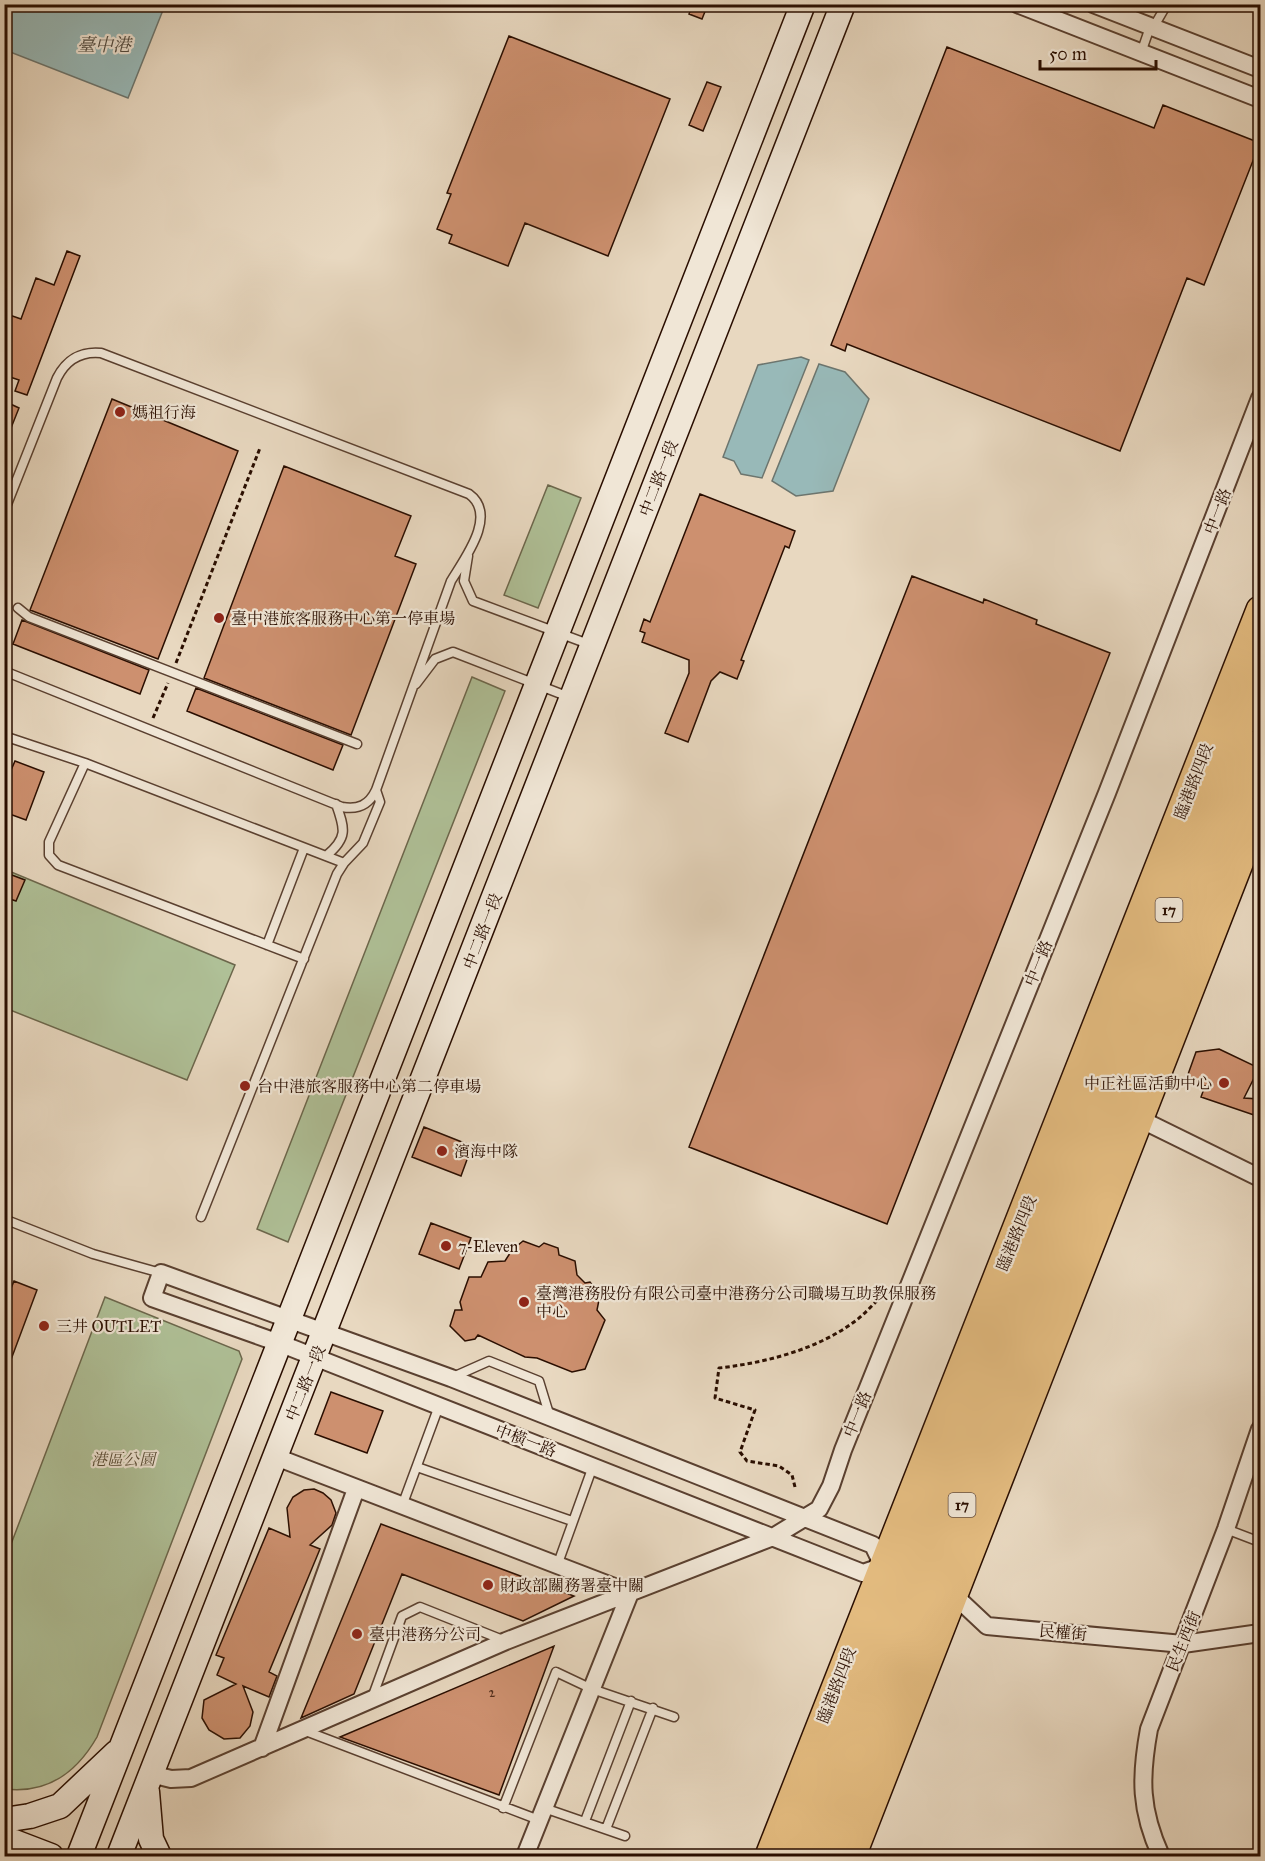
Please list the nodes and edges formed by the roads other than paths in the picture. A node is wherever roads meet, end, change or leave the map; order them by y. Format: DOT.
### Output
graph roads {
  1 [pos="803,4"];
  2 [pos="843,4"];
  3 [pos="1093,4"];
  4 [pos="1167,4"];
  5 [pos="1017,5"];
  6 [pos="1151,28"];
  7 [pos="1141,53"];
  8 [pos="1260,69"];
  9 [pos="1260,99"];
  10 [pos="1260,398"];
  11 [pos="4,512"];
  12 [pos="469,550"];
  13 [pos="18,608"];
  14 [pos="1260,610"];
  15 [pos="557,632"];
  16 [pos="592,646"];
  17 [pos="4,671"];
  18 [pos="1260,676"];
  19 [pos="537,684"];
  20 [pos="409,694"];
  21 [pos="572,698"];
  22 [pos="4,736"];
  23 [pos="1260,743"];
  24 [pos="357,744"];
  25 [pos="85,764"];
  26 [pos="376,790"];
  27 [pos="336,804"];
  28 [pos="1232,821"];
  29 [pos="304,848"];
  30 [pos="326,856"];
  31 [pos="344,863"];
  32 [pos="267,945"];
  33 [pos="304,959"];
  34 [pos="1140,1119"];
  35 [pos="1260,1178"];
  36 [pos="201,1217"];
  37 [pos="4,1219"];
  38 [pos="161,1273"];
  39 [pos="289,1319"];
  40 [pos="325,1334"];
  41 [pos="279,1343"];
  42 [pos="315,1357"];
  43 [pos="451,1378"];
  44 [pos="440,1406"];
  45 [pos="550,1418"];
  46 [pos="1260,1430"];
  47 [pos="276,1457"];
  48 [pos="593,1466"];
  49 [pos="417,1467"];
  50 [pos="357,1489"];
  51 [pos="402,1506"];
  52 [pos="804,1519"];
  53 [pos="572,1521"];
  54 [pos="1226,1529"];
  55 [pos="773,1537"];
  56 [pos="1260,1542"];
  57 [pos="557,1567"];
  58 [pos="918,1581"];
  59 [pos="630,1593"];
  60 [pos="1260,1633"];
  61 [pos="507,1641"];
  62 [pos="1183,1644"];
  63 [pos="592,1689"];
  64 [pos="371,1699"];
  65 [pos="631,1701"];
  66 [pos="653,1708"];
  67 [pos="674,1717"];
  68 [pos="300,1729"];
  69 [pos="122,1747"];
  70 [pos="262,1748"];
  71 [pos="149,1780"];
  72 [pos="503,1808"];
  73 [pos="542,1814"];
  74 [pos="4,1820"];
  75 [pos="585,1821"];
  76 [pos="606,1829"];
  77 [pos="626,1836"];
  78 [pos="4,1838"];
  79 [pos="51,1857"];
  80 [pos="79,1857"];
  81 [pos="119,1857"];
  82 [pos="159,1857"];
  83 [pos="525,1857"];
  84 [pos="769,1857"];
  85 [pos="796,1857"];
  86 [pos="824,1857"];
  87 [pos="852,1857"];
  88 [pos="1161,1857"];
  1 -- 15 [label="street"];
  2 -- 16 [label="street, 中二路一段"];
  3 -- 6 [label="street"];
  4 -- 6 [label="lane"];
  5 -- 7 [label="street"];
  6 -- 7 [label="lane"];
  6 -- 8 [label="street"];
  7 -- 9 [label="street"];
  10 -- 52 [label="street, 中一路"];
  11 -- 12 [label="lane"];
  12 -- 15 [label="lane"];
  12 -- 20 [label="lane"];
  13 -- 24 [label="lane"];
  14 -- 28 [label="main road, 臨港路四段 / 17"];
  15 -- 16 [label="lane"];
  15 -- 19 [label="street"];
  16 -- 21 [label="street, 中二路一段"];
  17 -- 27 [label="lane"];
  18 -- 28 [label="main road, 臨港路四段 / 17"];
  19 -- 20 [label="lane"];
  19 -- 21 [label="lane"];
  19 -- 39 [label="street"];
  20 -- 26 [label="lane"];
  21 -- 40 [label="street, 中二路一段"];
  22 -- 25 [label="lane"];
  23 -- 28 [label="main road, 臨港路四段 / 17"];
  25 -- 29 [label="lane"];
  25 -- 32 [label="lane"];
  26 -- 27 [label="lane"];
  26 -- 31 [label="lane"];
  27 -- 30 [label="lane"];
  28 -- 34 [label="main road, 臨港路四段 / 17"];
  28 -- 58 [label="main road, 臨港路四段 / 17"];
  29 -- 30 [label="lane"];
  29 -- 32 [label="lane"];
  30 -- 31 [label="lane"];
  31 -- 33 [label="lane"];
  32 -- 33 [label="lane"];
  33 -- 36 [label="lane"];
  34 -- 35 [label="street"];
  34 -- 58 [label="main road, 臨港路四段 / 17"];
  37 -- 38 [label="lane"];
  38 -- 39 [label="street, 中橫一路"];
  38 -- 41 [label="street, 中橫一路"];
  39 -- 40 [label="street, 中橫一路"];
  39 -- 41 [label="street"];
  40 -- 42 [label="street, 中二路一段"];
  40 -- 43 [label="street, 中橫一路"];
  41 -- 42 [label="street, 中橫一路"];
  41 -- 69 [label="street"];
  42 -- 44 [label="street, 中橫一路"];
  42 -- 47 [label="street, 中二路一段"];
  43 -- 45 [label="street, 中橫一路"];
  43 -- 45 [label="lane"];
  44 -- 48 [label="street, 中橫一路"];
  44 -- 49 [label="lane"];
  45 -- 52 [label="street, 中橫一路"];
  46 -- 54 [label="street, 民生西街"];
  47 -- 50 [label="street"];
  47 -- 71 [label="street, 中二路一段"];
  48 -- 53 [label="lane"];
  48 -- 55 [label="street, 中橫一路"];
  49 -- 51 [label="lane"];
  49 -- 53 [label="lane"];
  50 -- 51 [label="street"];
  50 -- 70 [label="street"];
  51 -- 57 [label="street"];
  52 -- 55 [label="street, 中一路"];
  52 -- 58 [label="street, 中橫一路"];
  53 -- 57 [label="lane"];
  54 -- 56 [label="lane"];
  54 -- 62 [label="street, 民生西街"];
  55 -- 58 [label="street, 中橫一路"];
  55 -- 59 [label="street, 中一路"];
  57 -- 59 [label="street"];
  58 -- 62 [label="street, 民權街"];
  58 -- 84 [label="main road, 臨港路四段 / 17"];
  58 -- 85 [label="main road, 臨港路四段 / 17"];
  58 -- 86 [label="main road, 臨港路四段 / 17"];
  58 -- 87 [label="main road, 臨港路四段 / 17"];
  59 -- 61 [label="street, 中一路"];
  59 -- 63 [label="street"];
  60 -- 62 [label="street, 民權街"];
  61 -- 64 [label="street, 中一路"];
  61 -- 64 [label="lane"];
  62 -- 88 [label="street, 民生西街"];
  63 -- 65 [label="lane"];
  63 -- 72 [label="lane"];
  63 -- 73 [label="street"];
  64 -- 68 [label="street, 中一路"];
  65 -- 66 [label="lane"];
  65 -- 75 [label="lane"];
  66 -- 67 [label="lane"];
  66 -- 76 [label="lane"];
  68 -- 70 [label="street, 中一路"];
  68 -- 72 [label="lane"];
  69 -- 74 [label="street"];
  69 -- 80 [label="street"];
  70 -- 71 [label="street, 中一路"];
  71 -- 81 [label="street, 中二路一段"];
  71 -- 82 [label="street"];
  72 -- 73 [label="lane"];
  73 -- 75 [label="lane"];
  73 -- 83 [label="street"];
  75 -- 76 [label="lane"];
  76 -- 77 [label="lane"];
  78 -- 79 [label="street"];
}
